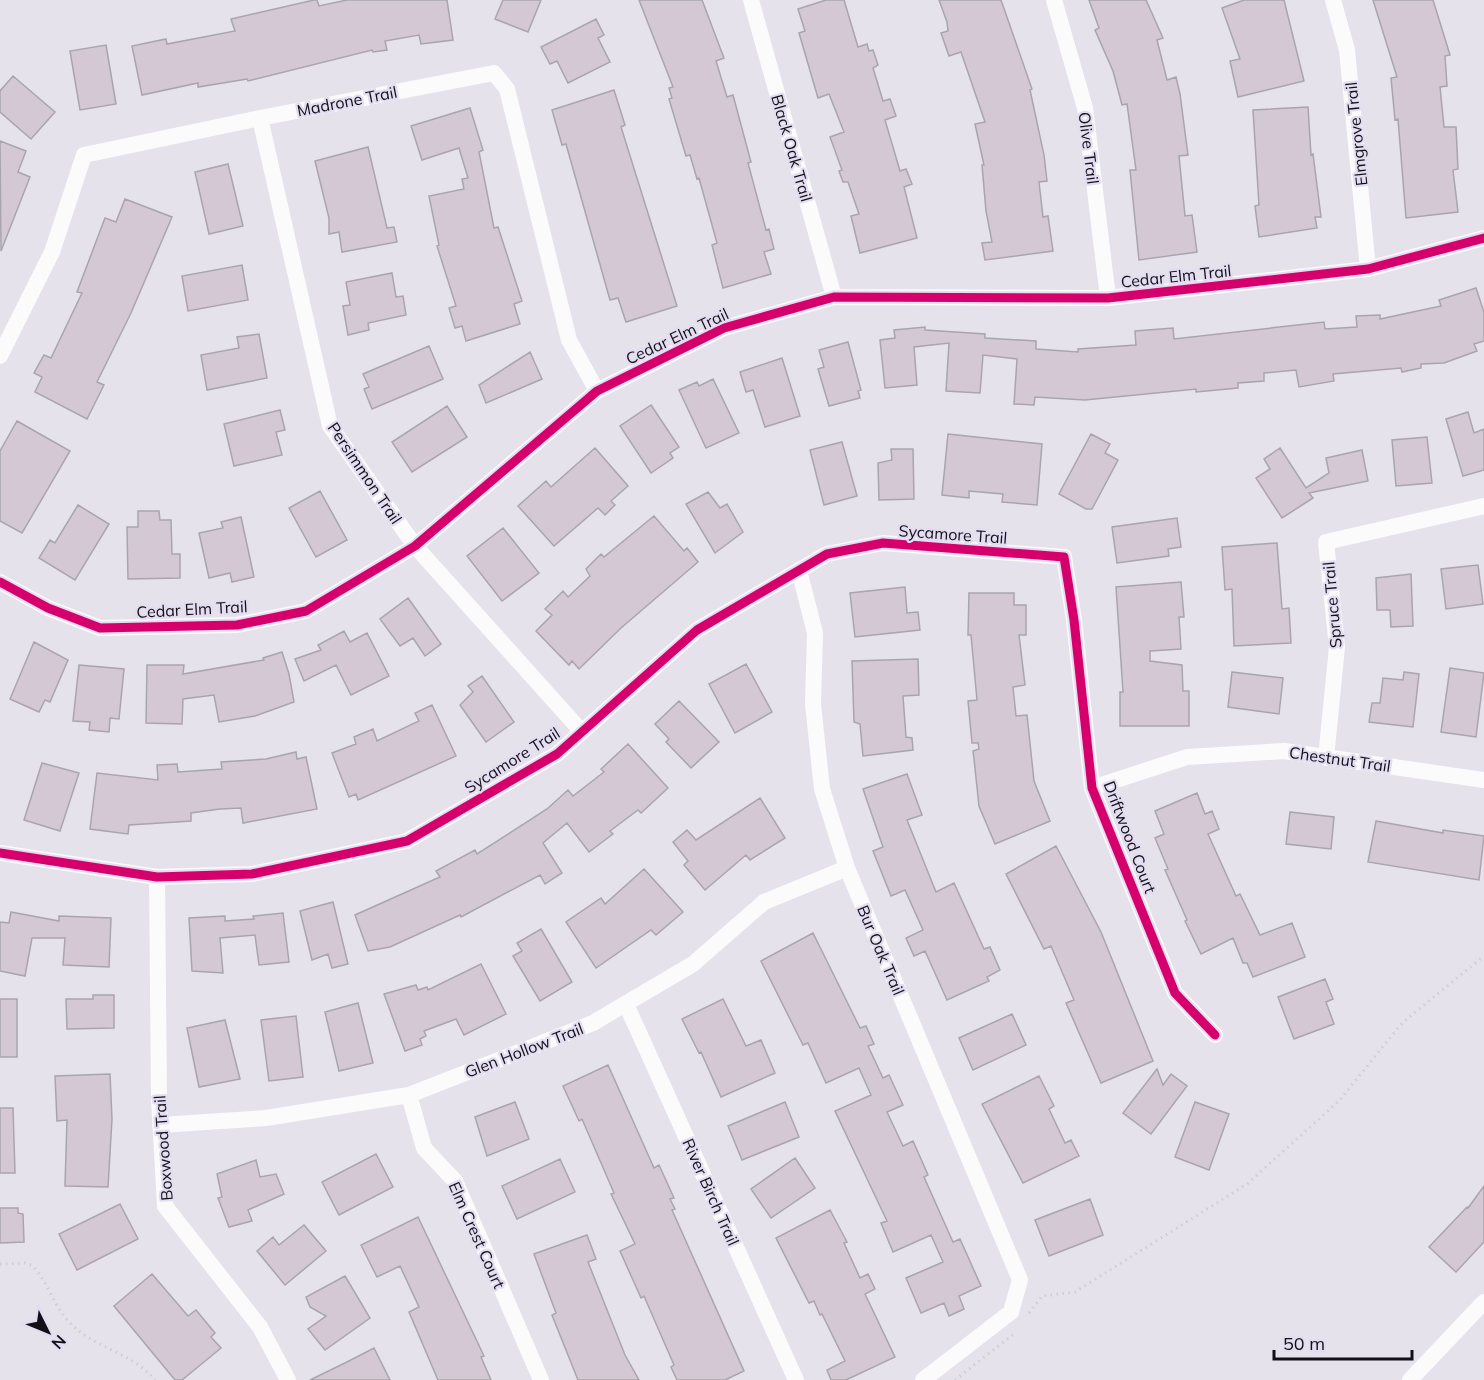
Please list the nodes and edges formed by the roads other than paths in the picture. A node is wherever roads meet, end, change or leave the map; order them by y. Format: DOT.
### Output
graph roads {
  1 [pos="751,0"];
  2 [pos="1054,0"];
  3 [pos="1333,0"];
  4 [pos="260,118"];
  5 [pos="1484,238"];
  6 [pos="1368,269"];
  7 [pos="834,297"];
  8 [pos="1108,298"];
  9 [pos="0,356"];
  10 [pos="597,391"];
  11 [pos="1484,506"];
  12 [pos="415,546"];
  13 [pos="1064,557"];
  14 [pos="799,570"];
  15 [pos="0,582"];
  16 [pos="582,732"];
  17 [pos="1326,758"];
  18 [pos="1484,780"];
  19 [pos="1092,788"];
  20 [pos="0,853"];
  21 [pos="847,868"];
  22 [pos="157,877"];
  23 [pos="626,1004"];
  24 [pos="1215,1035"];
  25 [pos="409,1095"];
  26 [pos="160,1125"];
  27 [pos="1484,1302"];
  28 [pos="288,1380"];
  29 [pos="541,1380"];
  30 [pos="796,1380"];
  31 [pos="923,1380"];
  32 [pos="1410,1380"];
  1 -- 7 [label="street, Black Oak Trail"];
  2 -- 8 [label="street, Olive Trail"];
  3 -- 6 [label="street, Elmgrove Trail"];
  4 -- 9 [label="street, Madrone Trail"];
  4 -- 10 [label="street, Madrone Trail"];
  4 -- 12 [label="street, Persimmon Trail"];
  5 -- 6 [label="street, Cedar Elm Trail"];
  6 -- 8 [label="street, Cedar Elm Trail"];
  7 -- 8 [label="street, Cedar Elm Trail"];
  7 -- 10 [label="street, Cedar Elm Trail"];
  10 -- 12 [label="street, Cedar Elm Trail"];
  11 -- 17 [label="street, Spruce Trail"];
  12 -- 15 [label="street, Cedar Elm Trail"];
  12 -- 16 [label="street, Persimmon Trail"];
  13 -- 14 [label="street, Sycamore Trail"];
  13 -- 19 [label="street, Driftwood Court"];
  14 -- 16 [label="street, Sycamore Trail"];
  14 -- 21 [label="street, Bur Oak Trail"];
  16 -- 22 [label="street, Sycamore Trail"];
  17 -- 18 [label="street, Chestnut Trail"];
  17 -- 19 [label="street, Chestnut Trail"];
  19 -- 24 [label="street, Driftwood Court"];
  20 -- 22 [label="street, Sycamore Trail"];
  21 -- 23 [label="street, Glen Hollow Trail"];
  21 -- 31 [label="street, Bur Oak Trail"];
  22 -- 26 [label="street, Boxwood Trail"];
  23 -- 25 [label="street, Glen Hollow Trail"];
  23 -- 30 [label="street, River Birch Trail"];
  25 -- 26 [label="street, Glen Hollow Trail"];
  25 -- 29 [label="street, Elm Crest Court"];
  26 -- 28 [label="street, Boxwood Trail"];
  27 -- 32 [label="street"];
}
